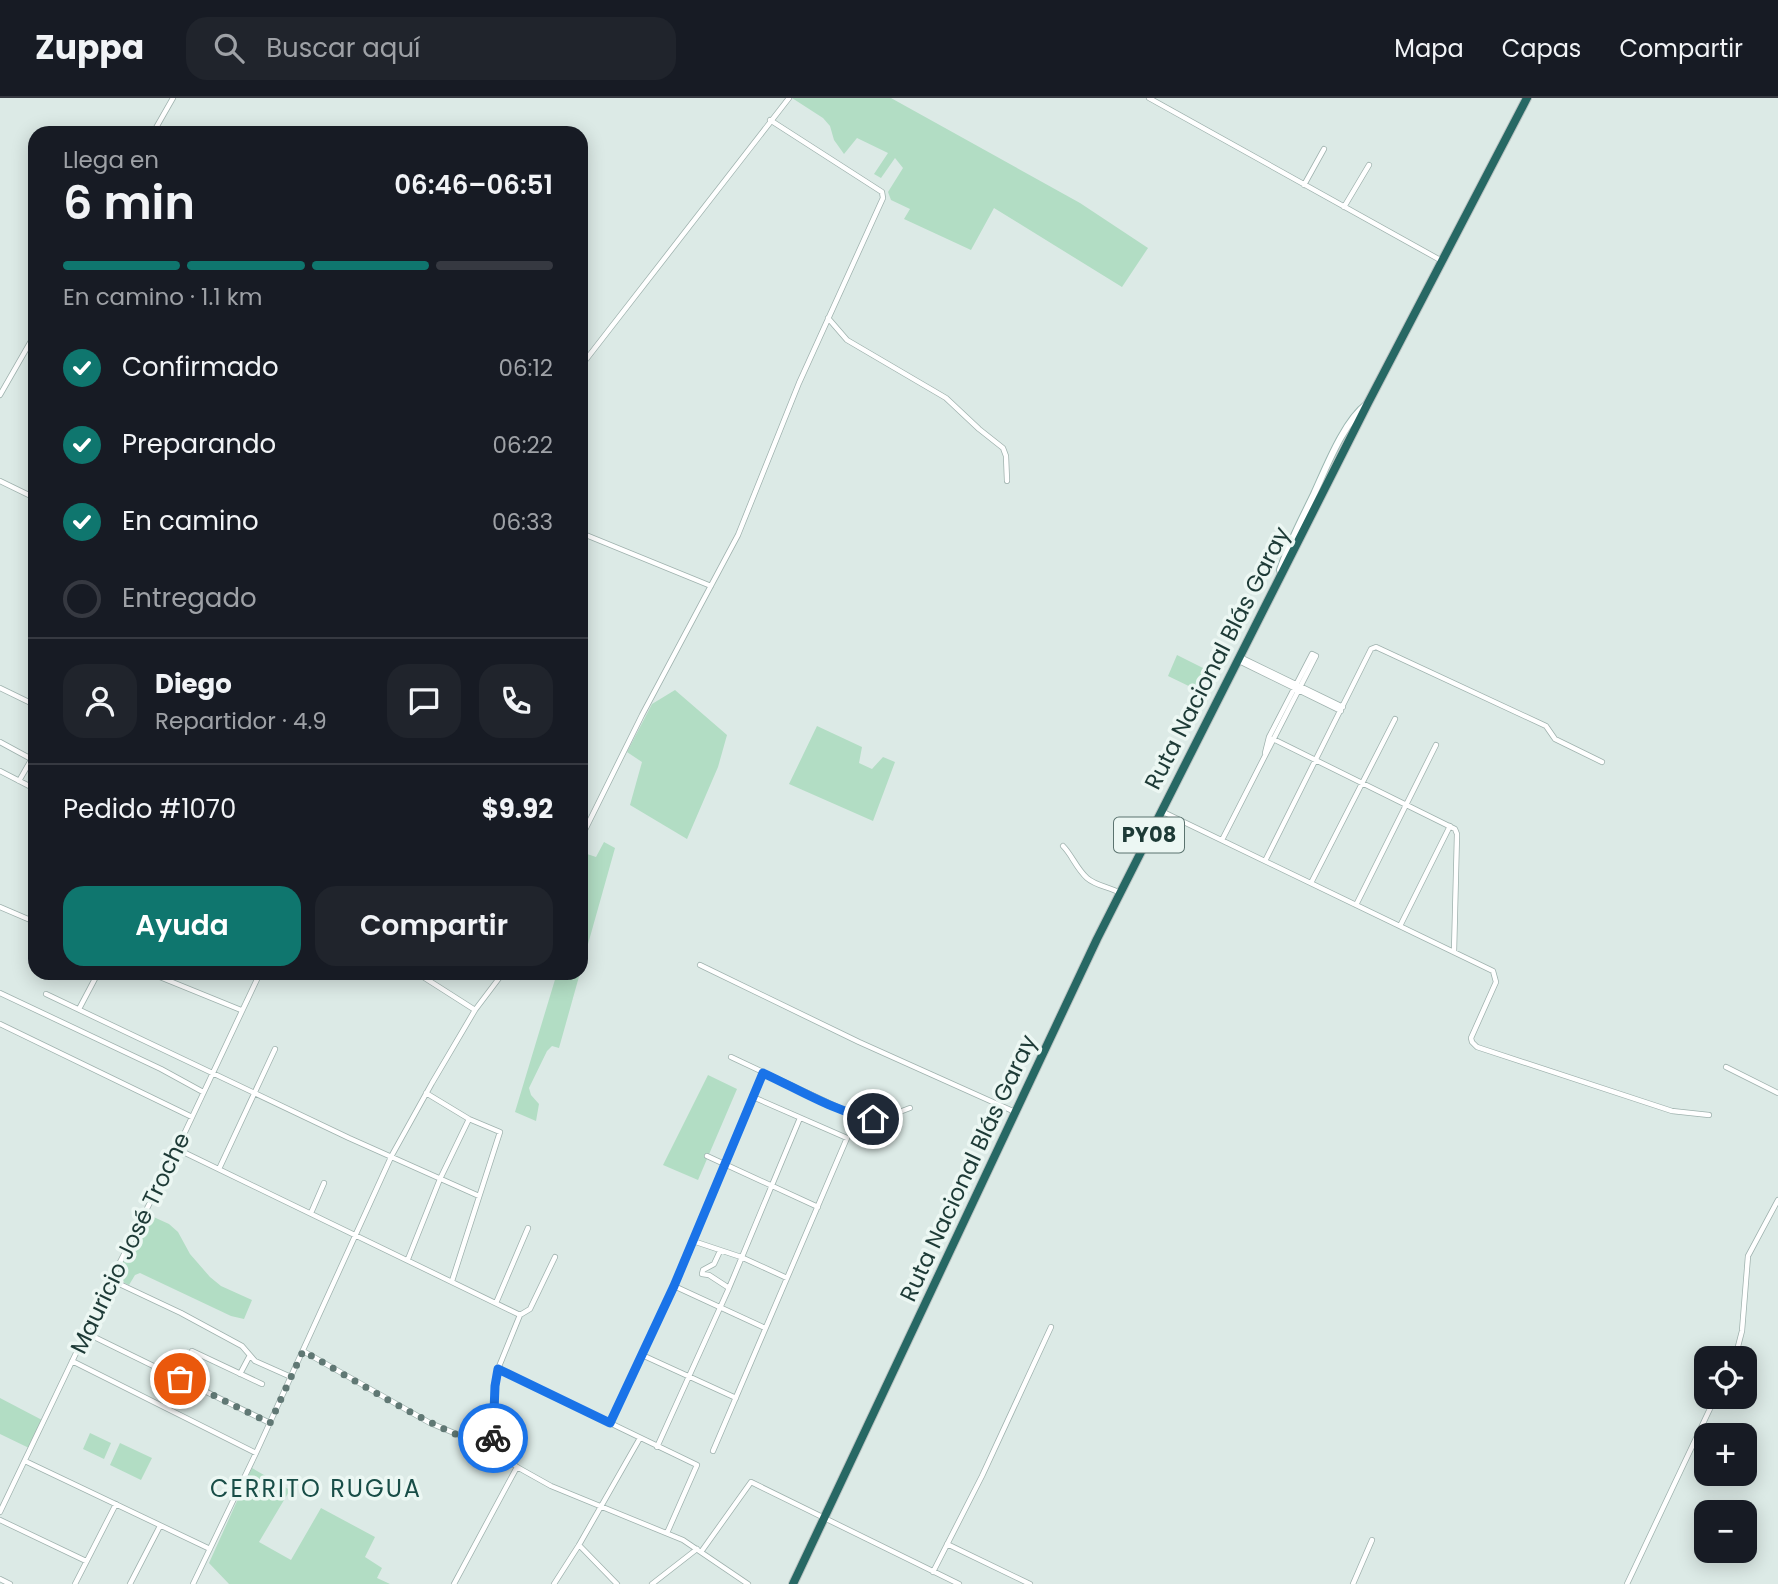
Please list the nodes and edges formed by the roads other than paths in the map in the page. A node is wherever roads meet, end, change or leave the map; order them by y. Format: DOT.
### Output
graph roads {
  1 [pos="173,98"];
  2 [pos="789,98"];
  3 [pos="1150,98"];
  4 [pos="1527,98"];
  5 [pos="770,120"];
  6 [pos="157,126"];
  7 [pos="1324,149"];
  8 [pos="1369,165"];
  9 [pos="1304,185"];
  10 [pos="1344,207"];
  11 [pos="1443,262"];
  12 [pos="828,318"];
  13 [pos="28,346"];
  14 [pos="588,357"];
  15 [pos="0,395"];
  16 [pos="0,481"];
  17 [pos="1007,481"];
  18 [pos="28,495"];
  19 [pos="588,536"];
  20 [pos="711,586"];
  21 [pos="1239,659"];
  22 [pos="1298,687"];
  23 [pos="0,688"];
  24 [pos="28,702"];
  25 [pos="1342,709"];
  26 [pos="1395,719"];
  27 [pos="1272,738"];
  28 [pos="0,742"];
  29 [pos="1436,745"];
  30 [pos="28,757"];
  31 [pos="1317,761"];
  32 [pos="1602,762"];
  33 [pos="28,768"];
  34 [pos="0,771"];
  35 [pos="19,781"];
  36 [pos="1361,782"];
  37 [pos="28,786"];
  38 [pos="1407,805"];
  39 [pos="1161,811"];
  40 [pos="588,824"];
  41 [pos="1450,826"];
  42 [pos="1222,840"];
  43 [pos="1063,846"];
  44 [pos="1265,861"];
  45 [pos="1311,883"];
  46 [pos="1119,893"];
  47 [pos="1356,905"];
  48 [pos="0,907"];
  49 [pos="28,919"];
  50 [pos="1400,926"];
  51 [pos="1454,953"];
  52 [pos="700,965"];
  53 [pos="94,980"];
  54 [pos="167,980"];
  55 [pos="256,980"];
  56 [pos="428,980"];
  57 [pos="498,980"];
  58 [pos="0,993"];
  59 [pos="46,994"];
  60 [pos="79,1009"];
  61 [pos="241,1010"];
  62 [pos="475,1010"];
  63 [pos="0,1024"];
  64 [pos="275,1049"];
  65 [pos="731,1057"];
  66 [pos="1726,1067"];
  67 [pos="212,1073"];
  68 [pos="763,1073"];
  69 [pos="203,1092"];
  70 [pos="255,1093"];
  71 [pos="426,1093"];
  72 [pos="1778,1093"];
  73 [pos="753,1097"];
  74 [pos="911,1108"];
  75 [pos="1015,1112"];
  76 [pos="1709,1115"];
  77 [pos="192,1116"];
  78 [pos="469,1118"];
  79 [pos="800,1118"];
  80 [pos="177,1149"];
  81 [pos="391,1157"];
  82 [pos="707,1157"];
  83 [pos="724,1164"];
  84 [pos="219,1169"];
  85 [pos="440,1179"];
  86 [pos="324,1183"];
  87 [pos="771,1186"];
  88 [pos="479,1196"];
  89 [pos="1778,1200"];
  90 [pos="818,1207"];
  91 [pos="311,1213"];
  92 [pos="528,1228"];
  93 [pos="357,1234"];
  94 [pos="693,1241"];
  95 [pos="720,1251"];
  96 [pos="555,1257"];
  97 [pos="741,1257"];
  98 [pos="408,1259"];
  99 [pos="787,1278"];
  100 [pos="111,1280"];
  101 [pos="452,1281"];
  102 [pos="674,1286"];
  103 [pos="729,1287"];
  104 [pos="496,1303"];
  105 [pos="719,1308"];
  106 [pos="520,1315"];
  107 [pos="1051,1327"];
  108 [pos="765,1328"];
  109 [pos="86,1333"];
  110 [pos="1738,1346"];
  111 [pos="192,1351"];
  112 [pos="303,1351"];
  113 [pos="642,1356"];
  114 [pos="249,1357"];
  115 [pos="72,1361"];
  116 [pos="498,1369"];
  117 [pos="240,1374"];
  118 [pos="689,1376"];
  119 [pos="291,1377"];
  120 [pos="180,1379"];
  121 [pos="262,1384"];
  122 [pos="736,1398"];
  123 [pos="169,1408"];
  124 [pos="1710,1409"];
  125 [pos="270,1423"];
  126 [pos="610,1423"];
  127 [pos="640,1438"];
  128 [pos="657,1447"];
  129 [pos="493,1449"];
  130 [pos="713,1451"];
  131 [pos="256,1453"];
  132 [pos="24,1461"];
  133 [pos="517,1467"];
  134 [pos="0,1491"];
  135 [pos="8,1495"];
  136 [pos="116,1504"];
  137 [pos="601,1508"];
  138 [pos="0,1512"];
  139 [pos="825,1519"];
  140 [pos="0,1520"];
  141 [pos="160,1526"];
  142 [pos="667,1533"];
  143 [pos="1372,1541"];
  144 [pos="947,1544"];
  145 [pos="579,1545"];
  146 [pos="210,1549"];
  147 [pos="699,1550"];
  148 [pos="86,1561"];
  149 [pos="933,1572"];
  150 [pos="0,1579"];
  151 [pos="10,1584"];
  152 [pos="75,1584"];
  153 [pos="130,1584"];
  154 [pos="193,1584"];
  155 [pos="454,1584"];
  156 [pos="554,1584"];
  157 [pos="617,1584"];
  158 [pos="652,1584"];
  159 [pos="748,1584"];
  160 [pos="793,1584"];
  161 [pos="959,1584"];
  162 [pos="1030,1584"];
  163 [pos="1353,1584"];
  164 [pos="1627,1584"];
  1 -- 6 [label="street"];
  2 -- 5 [label="street"];
  3 -- 9 [label="street"];
  4 -- 11 [label="highway, Ruta Nacional Blás Garay / PY08"];
  5 -- 12 [label="street"];
  5 -- 14 [label="street"];
  7 -- 9 [label="street"];
  8 -- 10 [label="street"];
  9 -- 10 [label="street"];
  10 -- 11 [label="street"];
  11 -- 21 [label="highway, Ruta Nacional Blás Garay / PY08"];
  12 -- 17 [label="street"];
  12 -- 20 [label="street"];
  13 -- 15 [label="street"];
  16 -- 18 [label="street"];
  19 -- 20 [label="street"];
  20 -- 40 [label="street"];
  21 -- 22 [label="street"];
  21 -- 39 [label="highway, Ruta Nacional Blás Garay / PY08"];
  22 -- 22 [label="street"];
  22 -- 25 [label="street"];
  22 -- 27 [label="street"];
  23 -- 24 [label="street"];
  25 -- 31 [label="street"];
  25 -- 32 [label="street"];
  26 -- 36 [label="street"];
  27 -- 31 [label="street"];
  27 -- 42 [label="street"];
  28 -- 30 [label="street"];
  29 -- 38 [label="street"];
  31 -- 36 [label="street"];
  31 -- 44 [label="street"];
  33 -- 35 [label="street"];
  34 -- 35 [label="street"];
  35 -- 37 [label="street"];
  36 -- 38 [label="street"];
  36 -- 45 [label="street"];
  38 -- 41 [label="street"];
  38 -- 47 [label="street"];
  39 -- 42 [label="street"];
  39 -- 46 [label="highway, Ruta Nacional Blás Garay / PY08"];
  41 -- 50 [label="street"];
  41 -- 51 [label="street"];
  42 -- 44 [label="street"];
  43 -- 46 [label="street"];
  44 -- 45 [label="street"];
  45 -- 47 [label="street"];
  46 -- 75 [label="highway, Ruta Nacional Blás Garay / PY08"];
  47 -- 50 [label="street"];
  48 -- 49 [label="street"];
  50 -- 51 [label="street"];
  51 -- 76 [label="street"];
  52 -- 75 [label="street"];
  53 -- 60 [label="street"];
  54 -- 61 [label="street"];
  55 -- 61 [label="street, Mauricio José Troche"];
  56 -- 62 [label="street"];
  57 -- 62 [label="street"];
  58 -- 69 [label="street"];
  59 -- 60 [label="street"];
  60 -- 67 [label="street"];
  61 -- 67 [label="street, Mauricio José Troche"];
  62 -- 71 [label="street"];
  63 -- 77 [label="street"];
  64 -- 70 [label="street"];
  65 -- 68 [label="street"];
  66 -- 72 [label="street"];
  67 -- 69 [label="street, Mauricio José Troche"];
  67 -- 70 [label="street"];
  68 -- 73 [label="street"];
  68 -- 74 [label="street"];
  69 -- 77 [label="street, Mauricio José Troche"];
  70 -- 81 [label="street"];
  70 -- 84 [label="street"];
  71 -- 78 [label="street"];
  71 -- 81 [label="street"];
  73 -- 79 [label="street"];
  73 -- 83 [label="street"];
  75 -- 139 [label="highway, Ruta Nacional Blás Garay / PY08"];
  77 -- 80 [label="street, Mauricio José Troche"];
  78 -- 85 [label="street"];
  78 -- 88 [label="street"];
  79 -- 87 [label="street"];
  79 -- 90 [label="street"];
  80 -- 84 [label="street"];
  80 -- 100 [label="street, Mauricio José Troche"];
  81 -- 85 [label="street"];
  81 -- 93 [label="street"];
  82 -- 83 [label="street"];
  83 -- 87 [label="street"];
  83 -- 94 [label="street"];
  84 -- 91 [label="street"];
  85 -- 88 [label="street"];
  85 -- 98 [label="street"];
  86 -- 91 [label="street"];
  87 -- 90 [label="street"];
  87 -- 97 [label="street"];
  88 -- 101 [label="street"];
  89 -- 110 [label="street"];
  90 -- 99 [label="street"];
  91 -- 93 [label="street"];
  92 -- 104 [label="street"];
  93 -- 98 [label="street"];
  93 -- 112 [label="street"];
  94 -- 95 [label="street"];
  94 -- 102 [label="street"];
  95 -- 97 [label="street"];
  95 -- 103 [label="street"];
  96 -- 106 [label="street"];
  97 -- 99 [label="street"];
  97 -- 103 [label="street"];
  98 -- 101 [label="street"];
  99 -- 108 [label="street"];
  100 -- 109 [label="street, Mauricio José Troche"];
  100 -- 114 [label="street"];
  101 -- 104 [label="street"];
  102 -- 105 [label="street"];
  102 -- 113 [label="street"];
  103 -- 105 [label="street"];
  104 -- 106 [label="street"];
  105 -- 108 [label="street"];
  105 -- 118 [label="street"];
  106 -- 116 [label="street"];
  107 -- 144 [label="street"];
  108 -- 122 [label="street"];
  109 -- 115 [label="street, Mauricio José Troche"];
  109 -- 120 [label="street"];
  111 -- 117 [label="street"];
  112 -- 119 [label="street"];
  112 -- 129 [label="street"];
  113 -- 118 [label="street"];
  113 -- 126 [label="street"];
  114 -- 117 [label="street"];
  114 -- 119 [label="street"];
  115 -- 123 [label="street"];
  115 -- 132 [label="street, Mauricio José Troche"];
  116 -- 126 [label="street"];
  116 -- 129 [label="street"];
  117 -- 121 [label="street"];
  118 -- 122 [label="street"];
  118 -- 128 [label="street"];
  119 -- 125 [label="street"];
  120 -- 123 [label="street"];
  120 -- 125 [label="street"];
  122 -- 130 [label="street"];
  123 -- 131 [label="street"];
  124 -- 164 [label="street"];
  125 -- 131 [label="street"];
  126 -- 127 [label="street"];
  127 -- 128 [label="street"];
  127 -- 137 [label="street"];
  128 -- 142 [label="street"];
  129 -- 133 [label="street"];
  131 -- 146 [label="street"];
  132 -- 135 [label="street, Mauricio José Troche"];
  132 -- 136 [label="street"];
  133 -- 137 [label="street"];
  133 -- 155 [label="street"];
  134 -- 135 [label="street"];
  135 -- 138 [label="street, Mauricio José Troche"];
  136 -- 141 [label="street"];
  136 -- 148 [label="street"];
  137 -- 142 [label="street"];
  137 -- 145 [label="street"];
  139 -- 147 [label="street"];
  139 -- 149 [label="street"];
  139 -- 160 [label="highway, Ruta Nacional Blás Garay / PY08"];
  140 -- 148 [label="street"];
  141 -- 146 [label="street"];
  141 -- 153 [label="street"];
  142 -- 147 [label="street"];
  143 -- 163 [label="street"];
  144 -- 149 [label="street"];
  144 -- 162 [label="street"];
  145 -- 156 [label="street"];
  145 -- 157 [label="street"];
  146 -- 154 [label="street"];
  147 -- 158 [label="street"];
  147 -- 159 [label="street"];
  148 -- 152 [label="street"];
  149 -- 161 [label="street"];
  150 -- 151 [label="street"];
}
